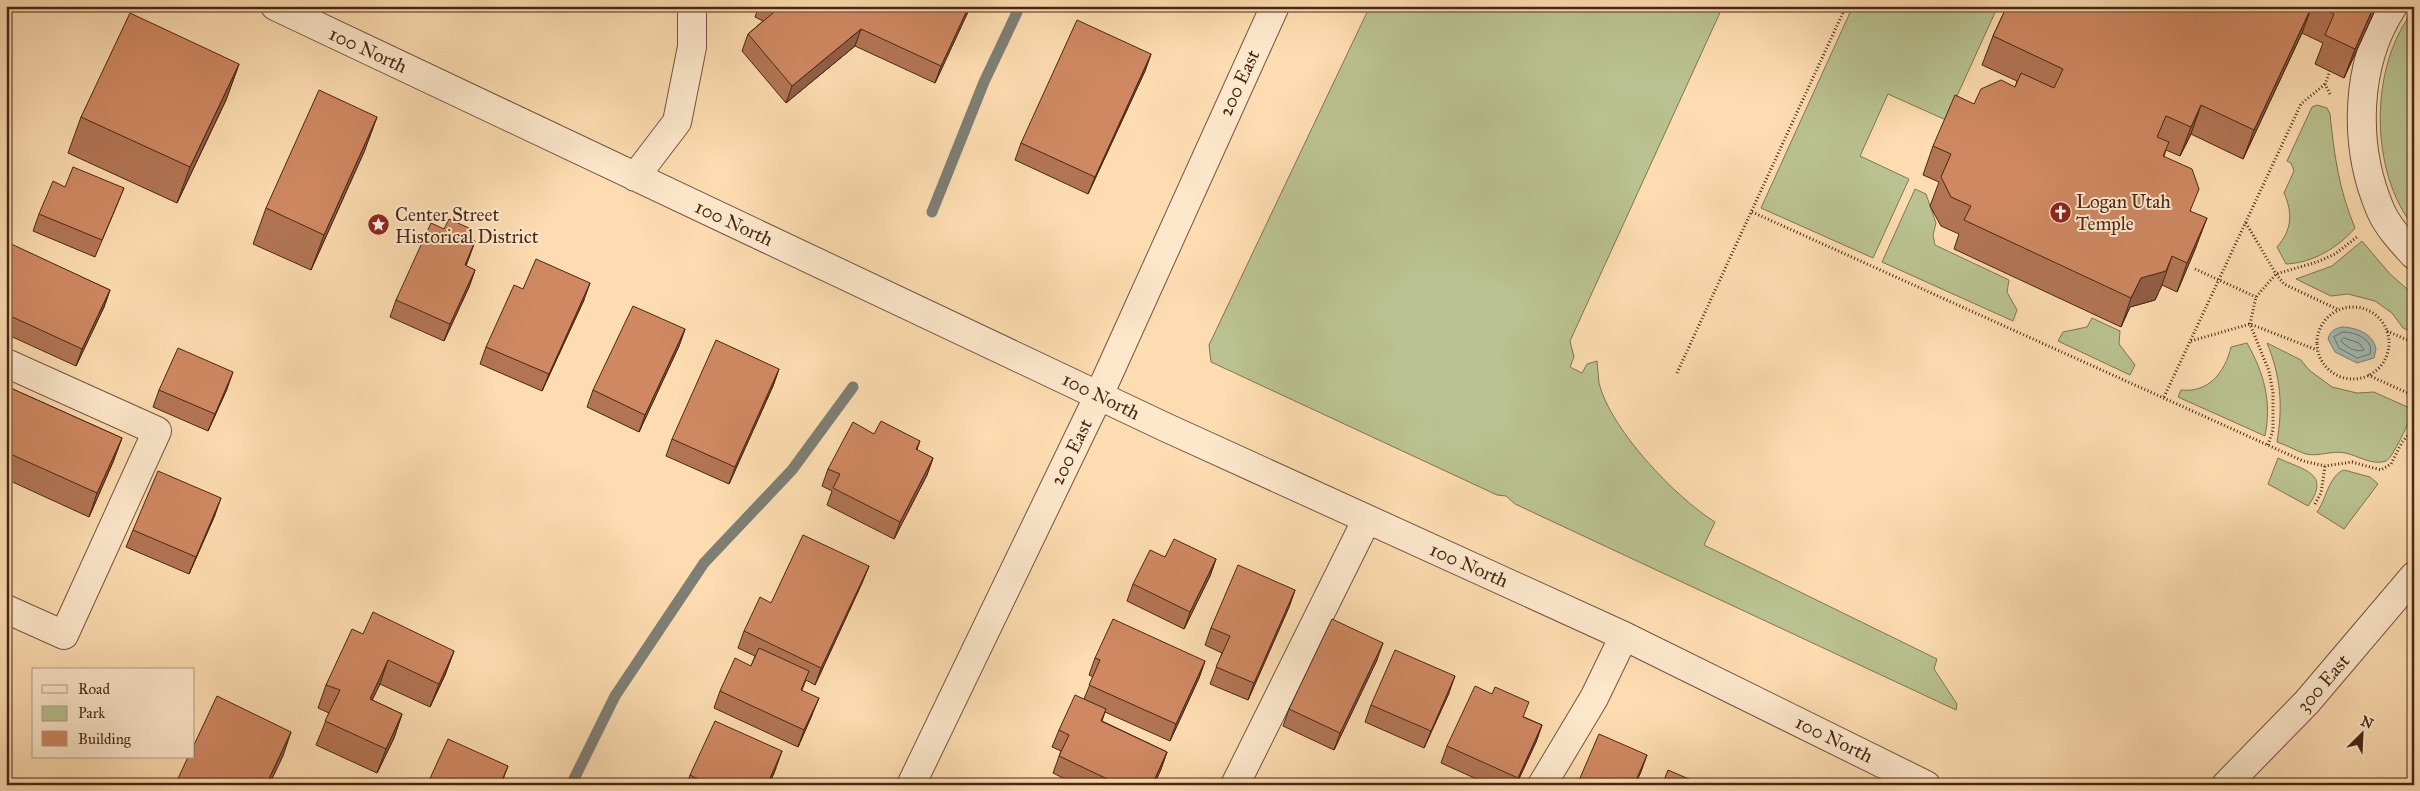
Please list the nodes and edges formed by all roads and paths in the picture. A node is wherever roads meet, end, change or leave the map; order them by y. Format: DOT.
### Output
graph roads {
  1 [pos="275,6"];
  2 [pos="692,6"];
  3 [pos="1275,6"];
  4 [pos="1846,6"];
  5 [pos="2393,6"];
  6 [pos="2325,84"];
  7 [pos="634,177"];
  8 [pos="1752,212"];
  9 [pos="2245,222"];
  10 [pos="2360,233"];
  11 [pos="2414,255"];
  12 [pos="2195,269"];
  13 [pos="2276,274"];
  14 [pos="2219,280"];
  15 [pos="2256,296"];
  16 [pos="2339,310"];
  17 [pos="2250,324"];
  18 [pos="2386,331"];
  19 [pos="2190,341"];
  20 [pos="2414,343"];
  21 [pos="2318,351"];
  22 [pos="6,363"];
  23 [pos="1677,373"];
  24 [pos="2368,375"];
  25 [pos="1099,395"];
  26 [pos="2414,396"];
  27 [pos="2164,397"];
  28 [pos="2414,428"];
  29 [pos="2268,445"];
  30 [pos="2325,466"];
  31 [pos="2315,504"];
  32 [pos="1367,519"];
  33 [pos="2414,576"];
  34 [pos="6,609"];
  35 [pos="1624,636"];
  36 [pos="911,785"];
  37 [pos="1235,785"];
  38 [pos="1542,785"];
  39 [pos="1926,785"];
  40 [pos="2226,785"];
  1 -- 7 [label="street, 100 North"];
  2 -- 7 [label="street"];
  3 -- 25 [label="street, 200 East"];
  4 -- 8 [label="path"];
  5 -- 11 [label="street"];
  6 -- 9 [label="path"];
  7 -- 25 [label="street, 100 North"];
  8 -- 23 [label="path"];
  8 -- 27 [label="path"];
  9 -- 13 [label="path"];
  9 -- 14 [label="path"];
  10 -- 13 [label="path"];
  12 -- 14 [label="path"];
  13 -- 15 [label="path"];
  13 -- 16 [label="path"];
  14 -- 15 [label="path"];
  14 -- 19 [label="path"];
  15 -- 17 [label="path"];
  16 -- 18 [label="path"];
  16 -- 21 [label="path"];
  17 -- 19 [label="path"];
  17 -- 21 [label="path"];
  17 -- 29 [label="path"];
  18 -- 20 [label="path"];
  18 -- 24 [label="path"];
  19 -- 27 [label="path"];
  21 -- 24 [label="path"];
  22 -- 34 [label="street"];
  24 -- 26 [label="path"];
  25 -- 32 [label="street, 100 North"];
  25 -- 36 [label="street, 200 East"];
  27 -- 29 [label="path"];
  28 -- 30 [label="path"];
  29 -- 30 [label="path"];
  30 -- 31 [label="path"];
  32 -- 35 [label="street, 100 North"];
  32 -- 37 [label="street"];
  33 -- 40 [label="street, 300 East"];
  35 -- 38 [label="street"];
  35 -- 39 [label="street, 100 North"];
}
